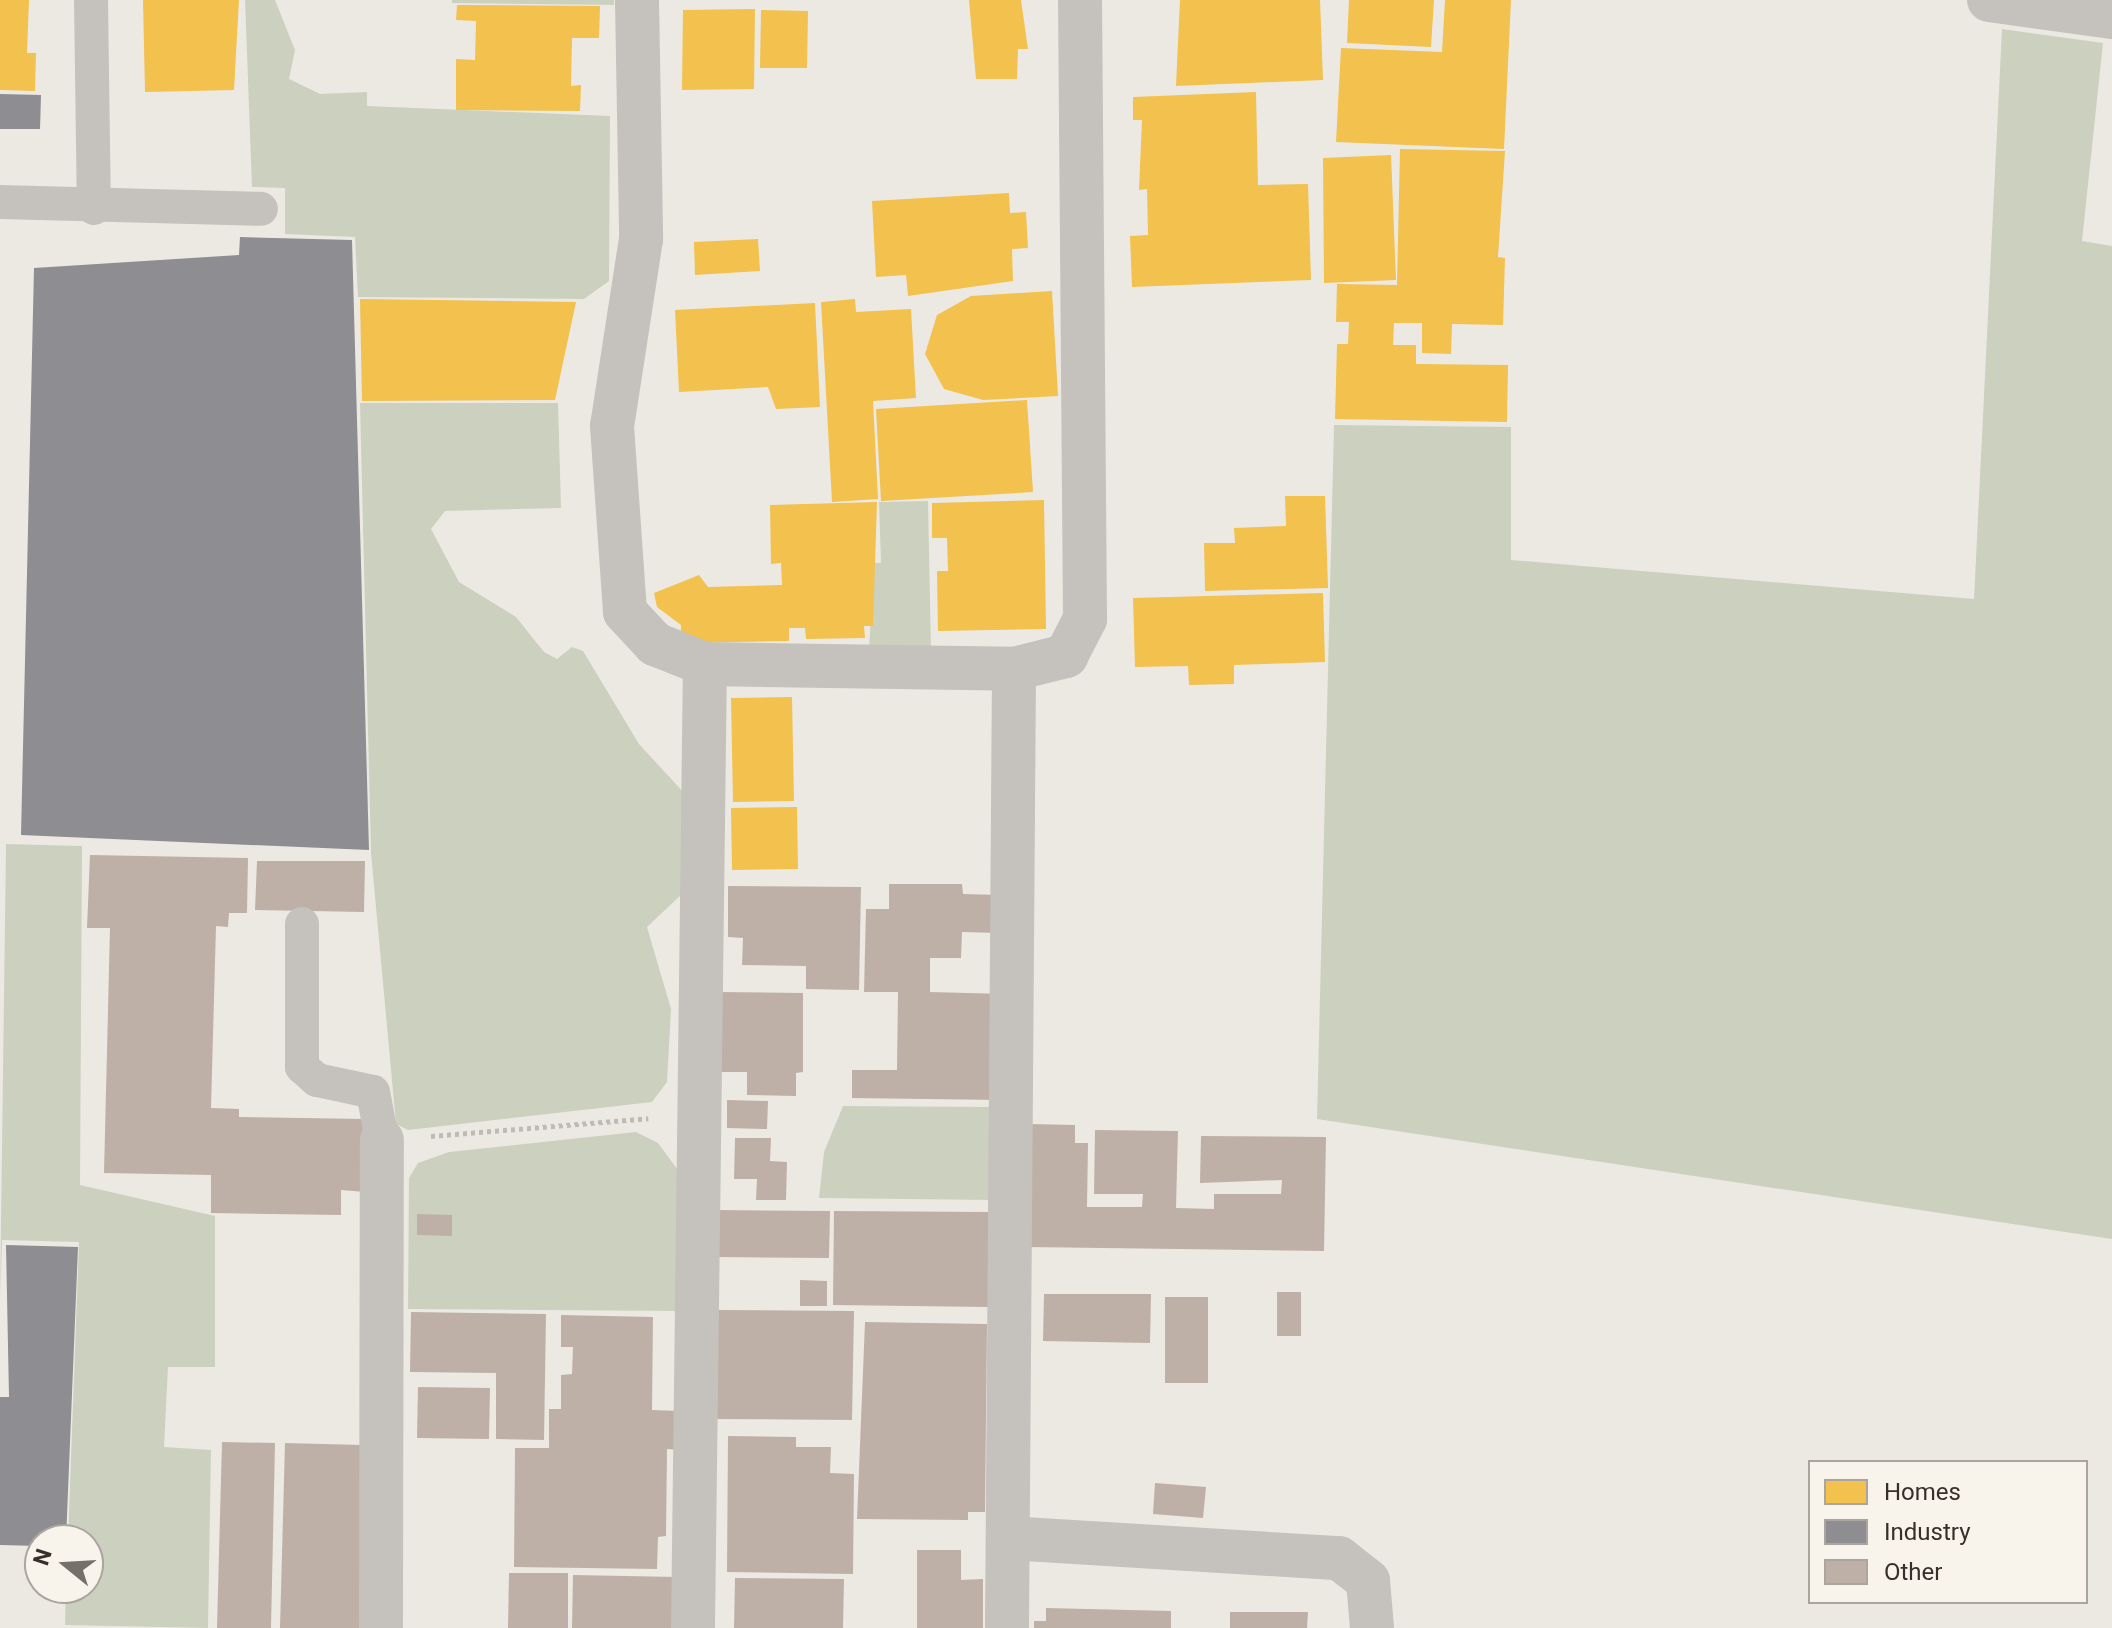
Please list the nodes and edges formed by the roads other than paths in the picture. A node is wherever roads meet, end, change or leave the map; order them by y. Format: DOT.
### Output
graph roads {
  1 [pos="91,0"];
  2 [pos="637,0"];
  3 [pos="1080,0"];
  4 [pos="1989,0"];
  5 [pos="2112,17"];
  6 [pos="0,202"];
  7 [pos="94,208"];
  8 [pos="261,209"];
  9 [pos="705,664"];
  10 [pos="1014,669"];
  11 [pos="302,924"];
  12 [pos="382,1140"];
  13 [pos="1009,1538"];
  14 [pos="381,1628"];
  15 [pos="693,1628"];
  16 [pos="1007,1628"];
  17 [pos="1372,1628"];
  1 -- 7 [label="lane"];
  2 -- 9 [label="street"];
  3 -- 10 [label="street"];
  4 -- 5 [label="street"];
  6 -- 7 [label="lane"];
  7 -- 8 [label="lane"];
  9 -- 10 [label="street"];
  9 -- 15 [label="street"];
  10 -- 13 [label="street"];
  11 -- 12 [label="lane"];
  12 -- 14 [label="street"];
  13 -- 16 [label="street"];
  13 -- 17 [label="street"];
}
